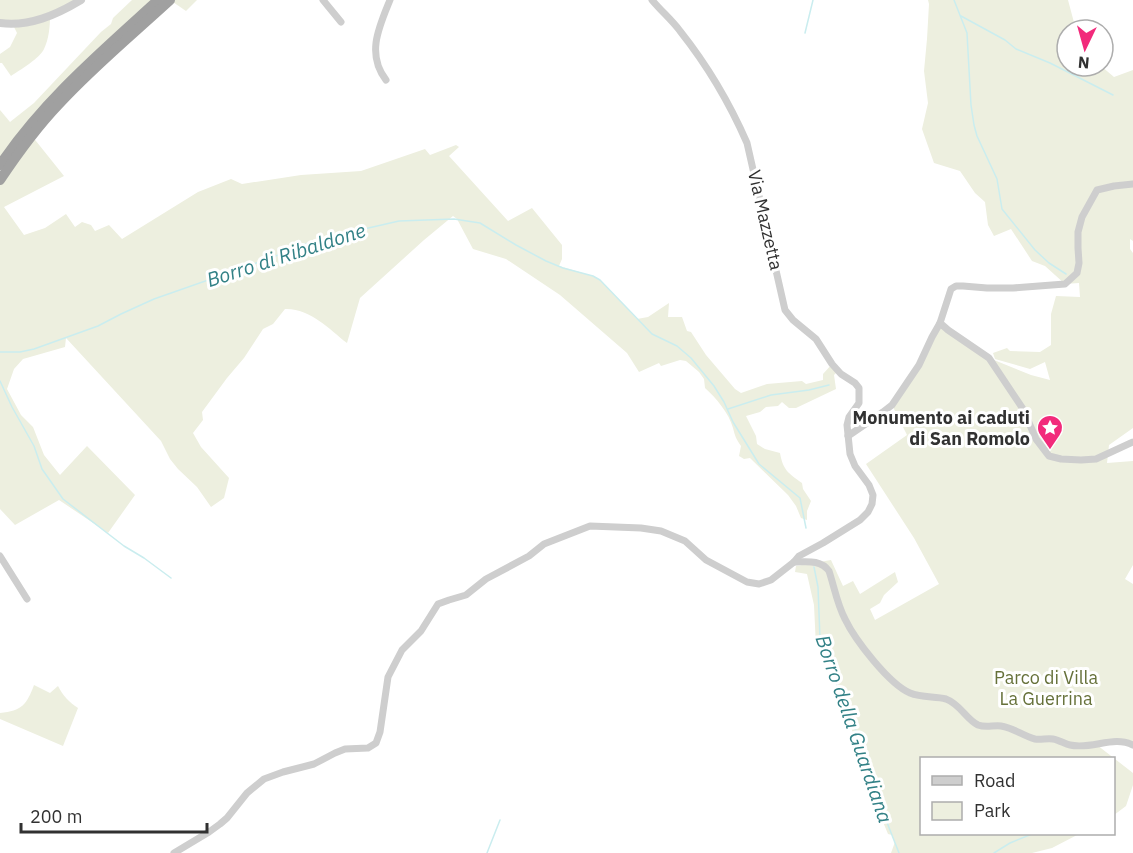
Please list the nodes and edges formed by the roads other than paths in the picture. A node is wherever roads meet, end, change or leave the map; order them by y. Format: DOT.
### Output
graph roads {
  1 [pos="81,0"];
  2 [pos="158,0"];
  3 [pos="170,0"];
  4 [pos="323,0"];
  5 [pos="390,0"];
  6 [pos="652,0"];
  7 [pos="341,22"];
  8 [pos="0,23"];
  9 [pos="386,80"];
  10 [pos="0,165"];
  11 [pos="0,180"];
  12 [pos="1133,184"];
  13 [pos="940,323"];
  14 [pos="848,436"];
  15 [pos="1133,442"];
  16 [pos="0,556"];
  17 [pos="794,562"];
  18 [pos="27,599"];
  19 [pos="1133,745"];
  20 [pos="174,853"];
  1 -- 8 [label="street"];
  2 -- 10 [label="highway"];
  3 -- 11 [label="highway"];
  4 -- 7 [label="street"];
  5 -- 9 [label="street"];
  6 -- 14 [label="street, Via Mazzetta"];
  12 -- 13 [label="street"];
  13 -- 14 [label="street"];
  13 -- 15 [label="street"];
  14 -- 17 [label="street"];
  16 -- 18 [label="street"];
  17 -- 19 [label="street"];
  17 -- 20 [label="street"];
}
